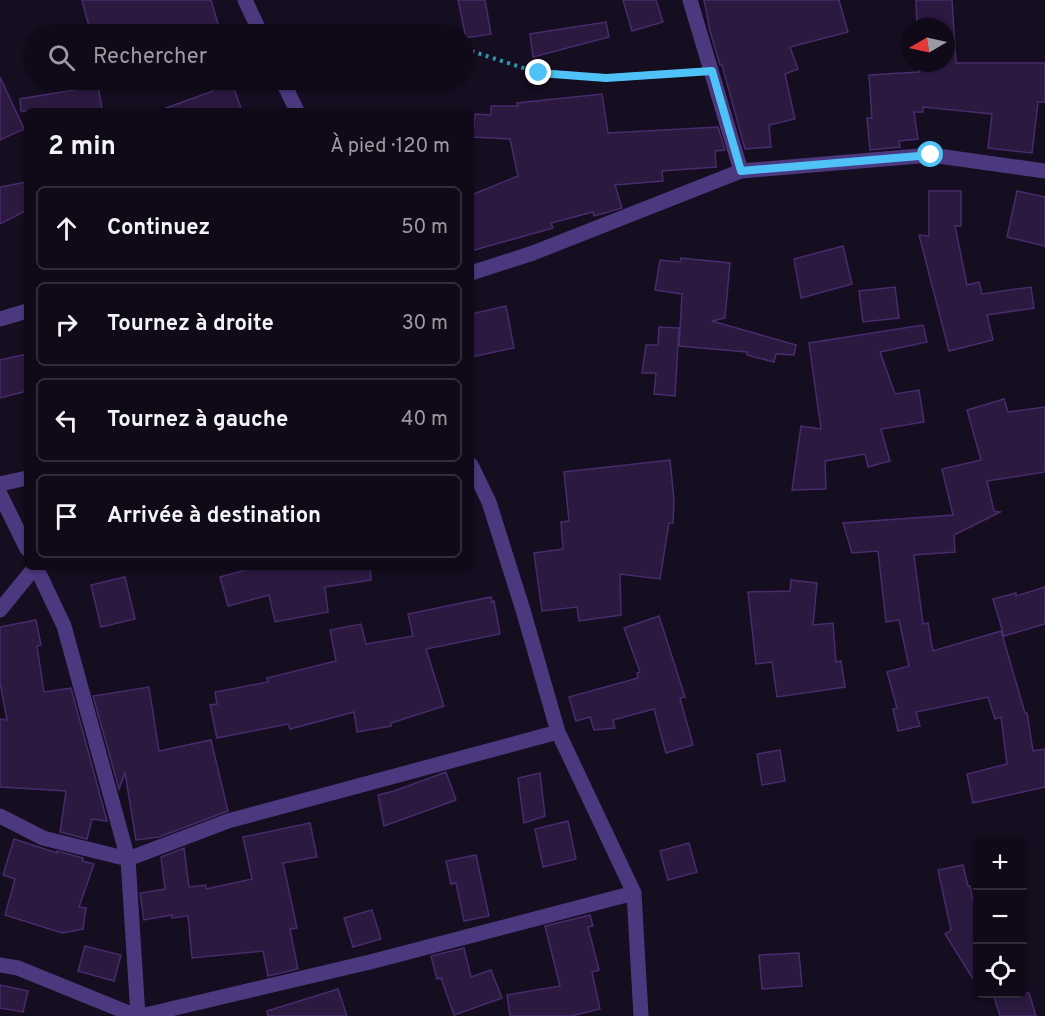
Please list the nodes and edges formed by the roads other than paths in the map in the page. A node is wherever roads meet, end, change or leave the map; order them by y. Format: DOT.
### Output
graph roads {
  1 [pos="244,0"];
  2 [pos="690,0"];
  3 [pos="256,24"];
  4 [pos="287,90"];
  5 [pos="296,108"];
  6 [pos="741,171"];
  7 [pos="1045,171"];
  8 [pos="474,272"];
  9 [pos="24,312"];
  10 [pos="0,319"];
  11 [pos="474,471"];
  12 [pos="24,479"];
  13 [pos="0,484"];
  14 [pos="0,494"];
  15 [pos="24,543"];
  16 [pos="33,570"];
  17 [pos="37,570"];
  18 [pos="0,610"];
  19 [pos="558,732"];
  20 [pos="0,816"];
  21 [pos="128,859"];
  22 [pos="634,892"];
  23 [pos="0,964"];
  24 [pos="139,1016"];
  25 [pos="641,1016"];
  1 -- 3 [label="street"];
  2 -- 6 [label="street"];
  4 -- 5 [label="street"];
  6 -- 7 [label="street"];
  6 -- 8 [label="street"];
  9 -- 10 [label="street"];
  11 -- 19 [label="street"];
  12 -- 13 [label="street"];
  14 -- 15 [label="street"];
  16 -- 18 [label="street"];
  17 -- 21 [label="street"];
  19 -- 21 [label="street"];
  19 -- 22 [label="street"];
  20 -- 21 [label="street"];
  21 -- 24 [label="street"];
  22 -- 24 [label="street"];
  22 -- 25 [label="street"];
  23 -- 24 [label="street"];
}
